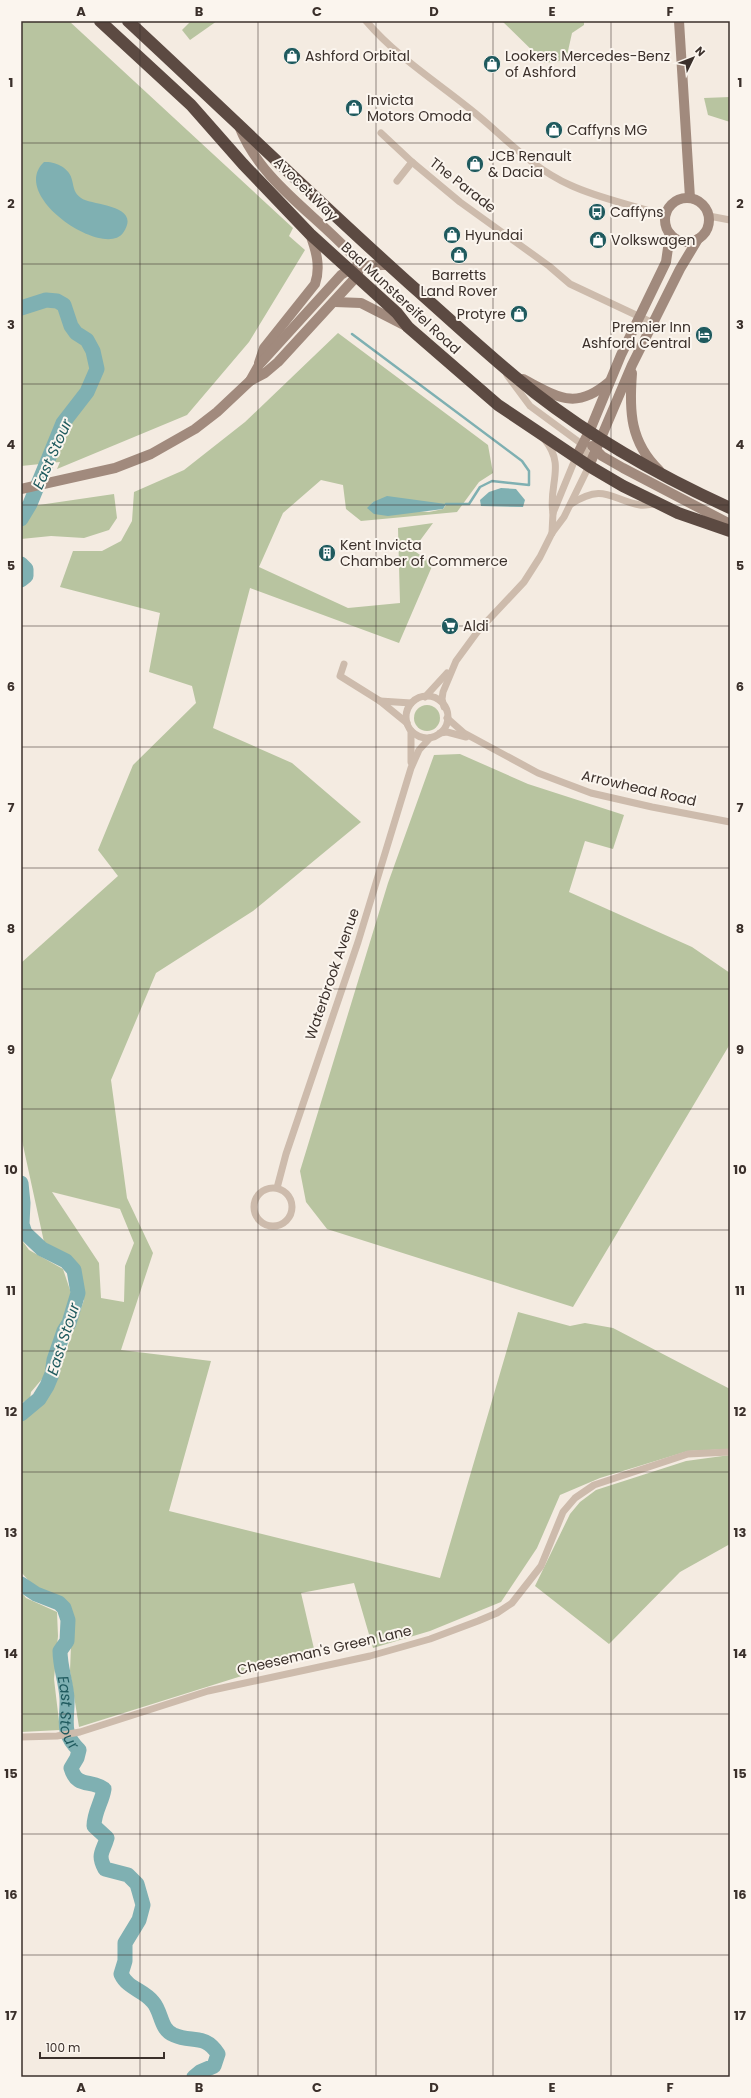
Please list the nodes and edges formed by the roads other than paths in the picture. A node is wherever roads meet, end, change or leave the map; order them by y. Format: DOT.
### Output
graph roads {
  1 [pos="100,21"];
  2 [pos="128,21"];
  3 [pos="366,21"];
  4 [pos="679,21"];
  5 [pos="239,126"];
  6 [pos="381,133"];
  7 [pos="412,162"];
  8 [pos="397,181"];
  9 [pos="690,198"];
  10 [pos="665,216"];
  11 [pos="709,216"];
  12 [pos="730,220"];
  13 [pos="310,234"];
  14 [pos="670,234"];
  15 [pos="698,240"];
  16 [pos="389,266"];
  17 [pos="356,270"];
  18 [pos="335,302"];
  19 [pos="640,317"];
  20 [pos="653,323"];
  21 [pos="408,327"];
  22 [pos="499,362"];
  23 [pos="259,365"];
  24 [pos="632,365"];
  25 [pos="512,373"];
  26 [pos="250,381"];
  27 [pos="610,381"];
  28 [pos="590,430"];
  29 [pos="538,432"];
  30 [pos="602,438"];
  31 [pos="582,446"];
  32 [pos="596,450"];
  33 [pos="576,457"];
  34 [pos="589,466"];
  35 [pos="663,474"];
  36 [pos="21,489"];
  37 [pos="571,504"];
  38 [pos="658,504"];
  39 [pos="730,508"];
  40 [pos="553,514"];
  41 [pos="730,524"];
  42 [pos="730,531"];
  43 [pos="552,533"];
  44 [pos="344,664"];
  45 [pos="454,665"];
  46 [pos="424,697"];
  47 [pos="380,701"];
  48 [pos="411,703"];
  49 [pos="444,707"];
  50 [pos="447,718"];
  51 [pos="407,723"];
  52 [pos="411,731"];
  53 [pos="440,733"];
  54 [pos="430,738"];
  55 [pos="479,742"];
  56 [pos="411,768"];
  57 [pos="730,822"];
  58 [pos="278,1188"];
  59 [pos="730,1452"];
  60 [pos="21,1737"];
  1 -- 13 [label="highway, Bad Munstereifel Road"];
  2 -- 5 [label="highway, Bad Munstereifel Road"];
  3 -- 10 [label="street"];
  4 -- 9 [label="street"];
  5 -- 16 [label="highway, Bad Munstereifel Road"];
  5 -- 17 [label="street, Avocet Way"];
  6 -- 7 [label="street, The Parade"];
  7 -- 8 [label="street, The Parade"];
  7 -- 19 [label="street, The Parade"];
  9 -- 10 [label="street"];
  9 -- 11 [label="street"];
  10 -- 14 [label="street"];
  11 -- 12 [label="street"];
  11 -- 15 [label="street"];
  13 -- 17 [label="highway, Bad Munstereifel Road"];
  13 -- 23 [label="street, Avocet Way"];
  14 -- 15 [label="street"];
  14 -- 19 [label="street"];
  15 -- 20 [label="street"];
  16 -- 17 [label="street"];
  16 -- 22 [label="highway, Bad Munstereifel Road"];
  17 -- 18 [label="street, Avocet Way"];
  17 -- 21 [label="highway, Bad Munstereifel Road"];
  17 -- 23 [label="street, Avocet Way"];
  18 -- 21 [label="street"];
  18 -- 26 [label="street, Avocet Way"];
  19 -- 20 [label="street, The Parade"];
  19 -- 27 [label="street"];
  20 -- 24 [label="street"];
  21 -- 29 [label="highway, Bad Munstereifel Road"];
  22 -- 25 [label="highway, Bad Munstereifel Road"];
  22 -- 31 [label="street"];
  23 -- 26 [label="street, Avocet Way"];
  24 -- 30 [label="street"];
  24 -- 35 [label="street"];
  25 -- 27 [label="street"];
  25 -- 28 [label="highway, Bad Munstereifel Road"];
  26 -- 36 [label="street, Avocet Way"];
  27 -- 28 [label="street"];
  28 -- 30 [label="highway, Bad Munstereifel Road"];
  28 -- 31 [label="street"];
  28 -- 32 [label="street"];
  29 -- 33 [label="highway, Bad Munstereifel Road"];
  29 -- 40 [label="street"];
  30 -- 32 [label="street"];
  30 -- 35 [label="highway, Bad Munstereifel Road"];
  31 -- 33 [label="street"];
  31 -- 34 [label="street"];
  32 -- 34 [label="street"];
  32 -- 41 [label="street"];
  33 -- 34 [label="highway, Bad Munstereifel Road"];
  33 -- 40 [label="street"];
  34 -- 37 [label="street"];
  34 -- 38 [label="highway, Bad Munstereifel Road"];
  35 -- 39 [label="highway, Bad Munstereifel Road"];
  37 -- 38 [label="street"];
  37 -- 43 [label="street"];
  38 -- 42 [label="highway, Bad Munstereifel Road"];
  40 -- 43 [label="street"];
  43 -- 45 [label="street"];
  44 -- 47 [label="street"];
  45 -- 46 [label="street"];
  45 -- 49 [label="street"];
  46 -- 48 [label="street"];
  46 -- 49 [label="street"];
  47 -- 48 [label="street"];
  47 -- 51 [label="street"];
  48 -- 51 [label="street"];
  49 -- 50 [label="street"];
  50 -- 53 [label="street"];
  50 -- 55 [label="street, Arrowhead Road"];
  51 -- 52 [label="street"];
  52 -- 54 [label="street"];
  52 -- 56 [label="street, Waterbrook Avenue"];
  53 -- 54 [label="street"];
  53 -- 55 [label="street, Arrowhead Road"];
  54 -- 56 [label="street, Waterbrook Avenue"];
  55 -- 57 [label="street, Arrowhead Road"];
  56 -- 58 [label="street, Waterbrook Avenue"];
  58 -- 58 [label="street"];
  59 -- 60 [label="street, Cheeseman's Green Lane"];
}
